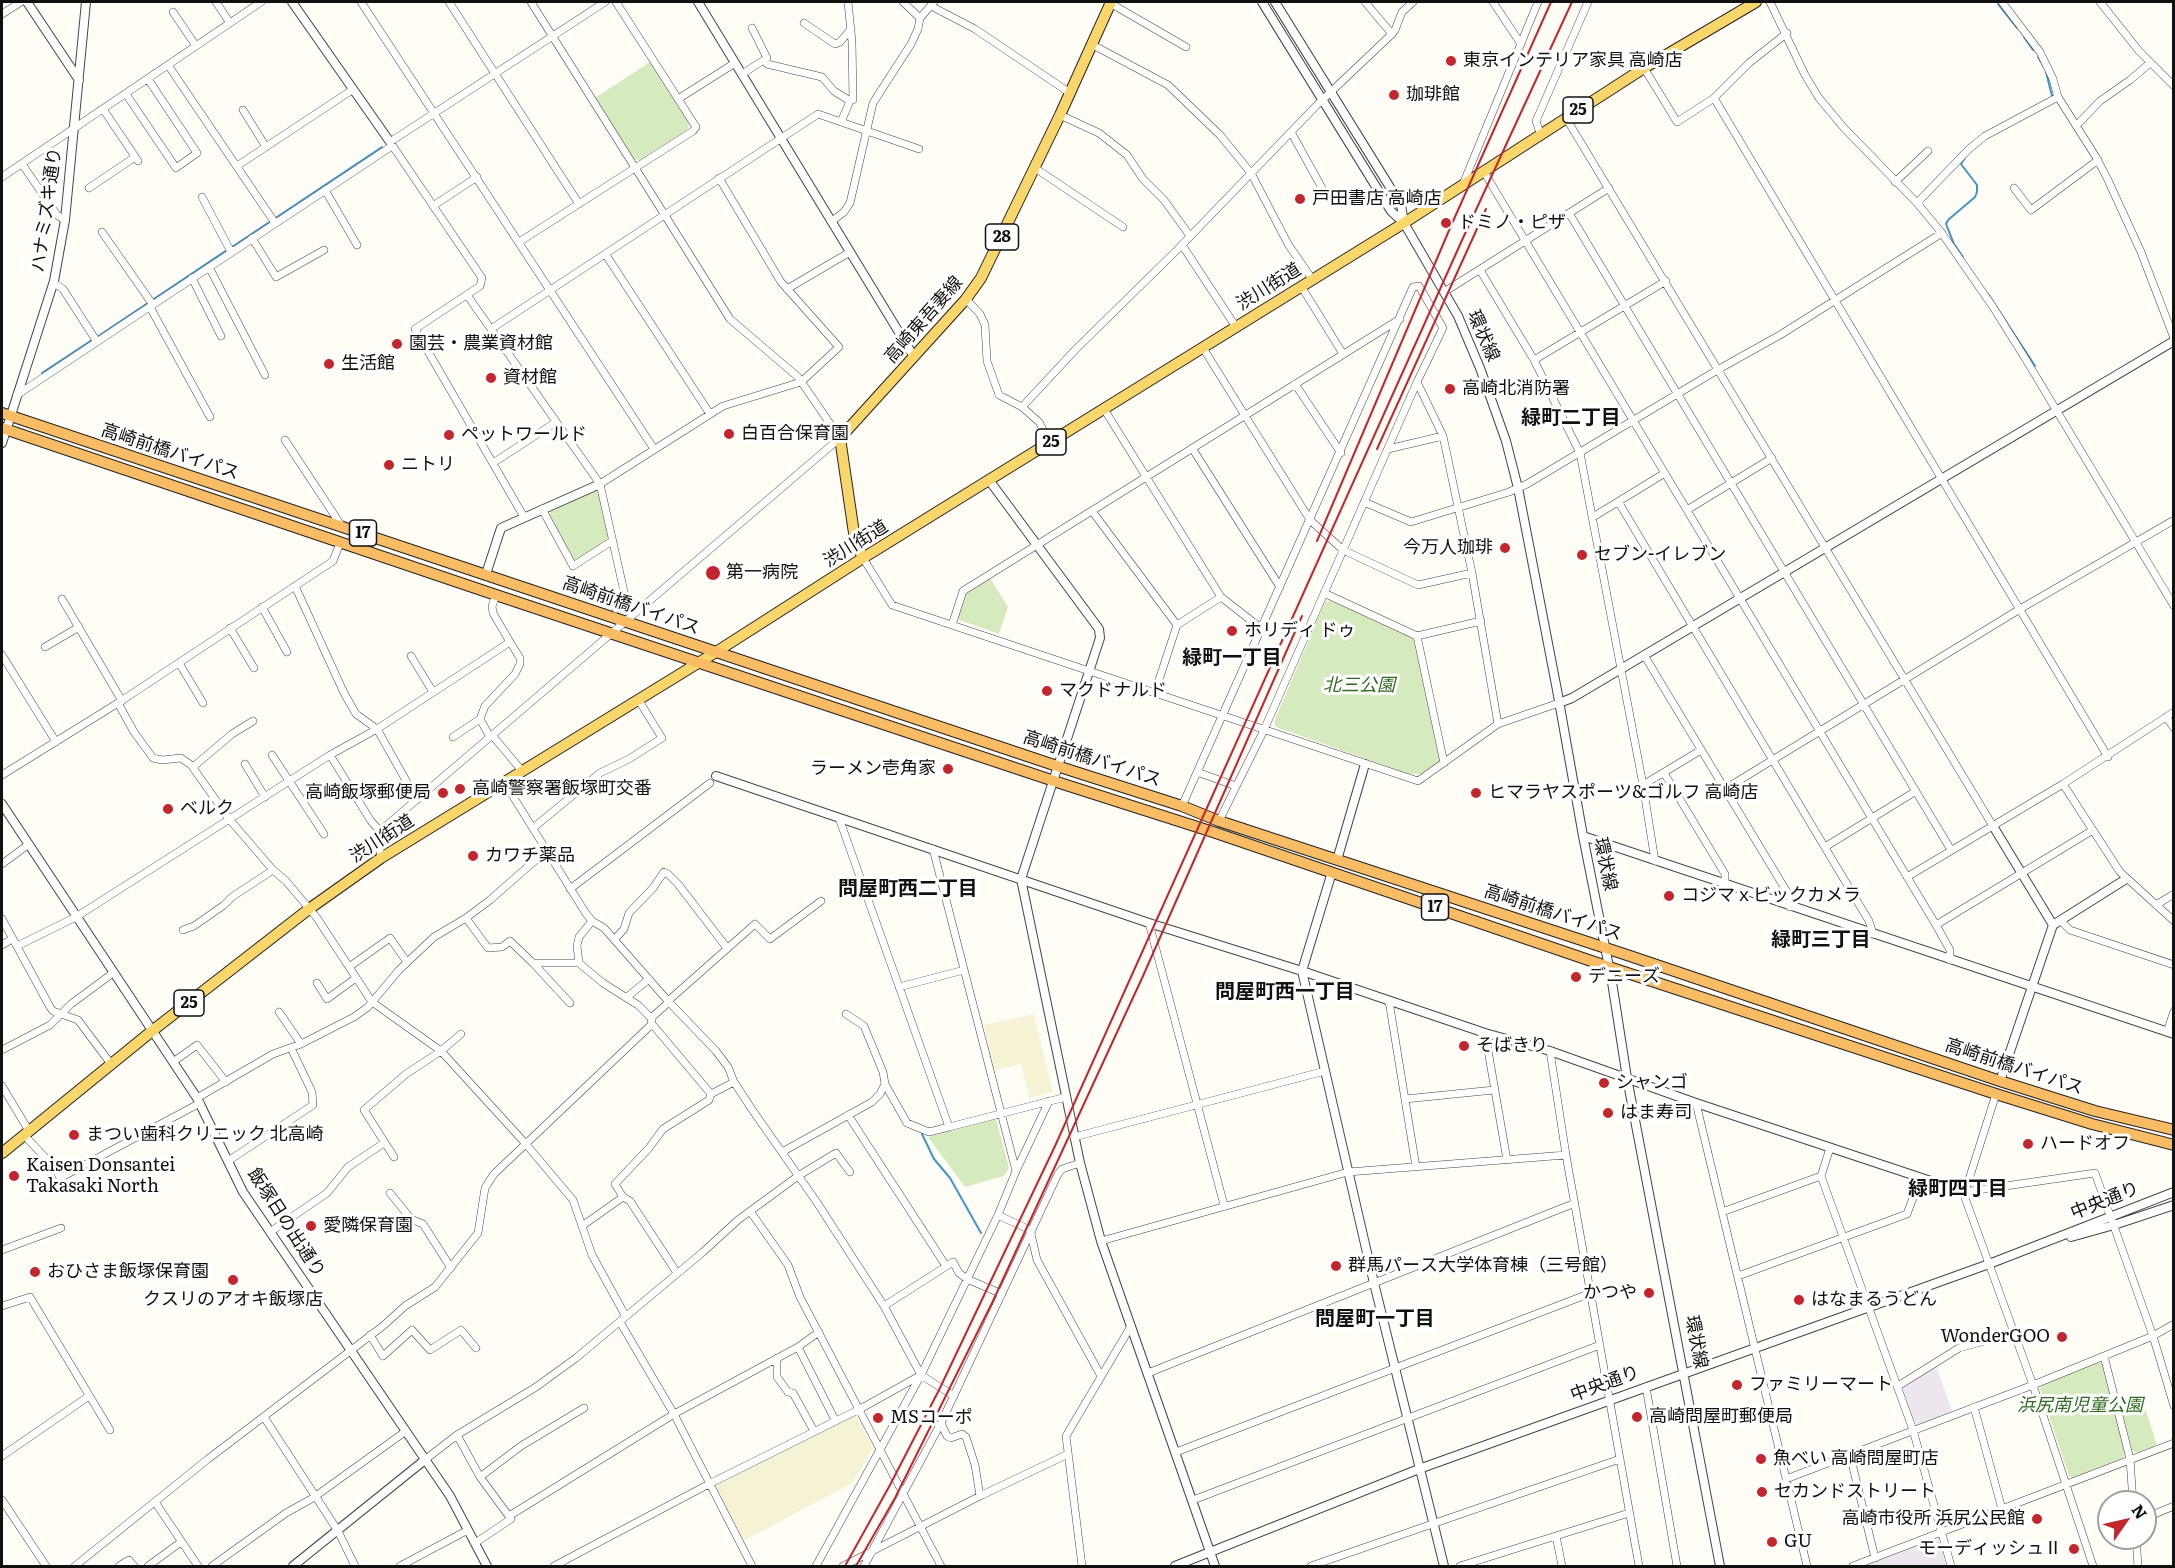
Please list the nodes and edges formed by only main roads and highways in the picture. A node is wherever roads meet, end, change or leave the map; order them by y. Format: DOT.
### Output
graph roads {
  1 [pos="1111,2"];
  2 [pos="1756,2"];
  3 [pos="6,415"];
  4 [pos="4,429"];
  5 [pos="863,558"];
  6 [pos="716,652"];
  7 [pos="698,662"];
  8 [pos="2174,1130"];
  9 [pos="2174,1145"];
  10 [pos="2,1153"];
  1 -- 5 [label="main road, 高崎東吾妻線 / 28"];
  2 -- 5 [label="main road, 渋川街道 / 25"];
  3 -- 6 [label="highway, 高崎前橋バイパス / 17"];
  4 -- 7 [label="highway, 高崎前橋バイパス / 17"];
  5 -- 6 [label="main road, 渋川街道 / 25"];
  6 -- 7 [label="main road, 渋川街道 / 25"];
  6 -- 8 [label="highway, 高崎前橋バイパス / 17"];
  7 -- 9 [label="highway, 高崎前橋バイパス / 17"];
  7 -- 10 [label="main road, 渋川街道 / 25"];
}
